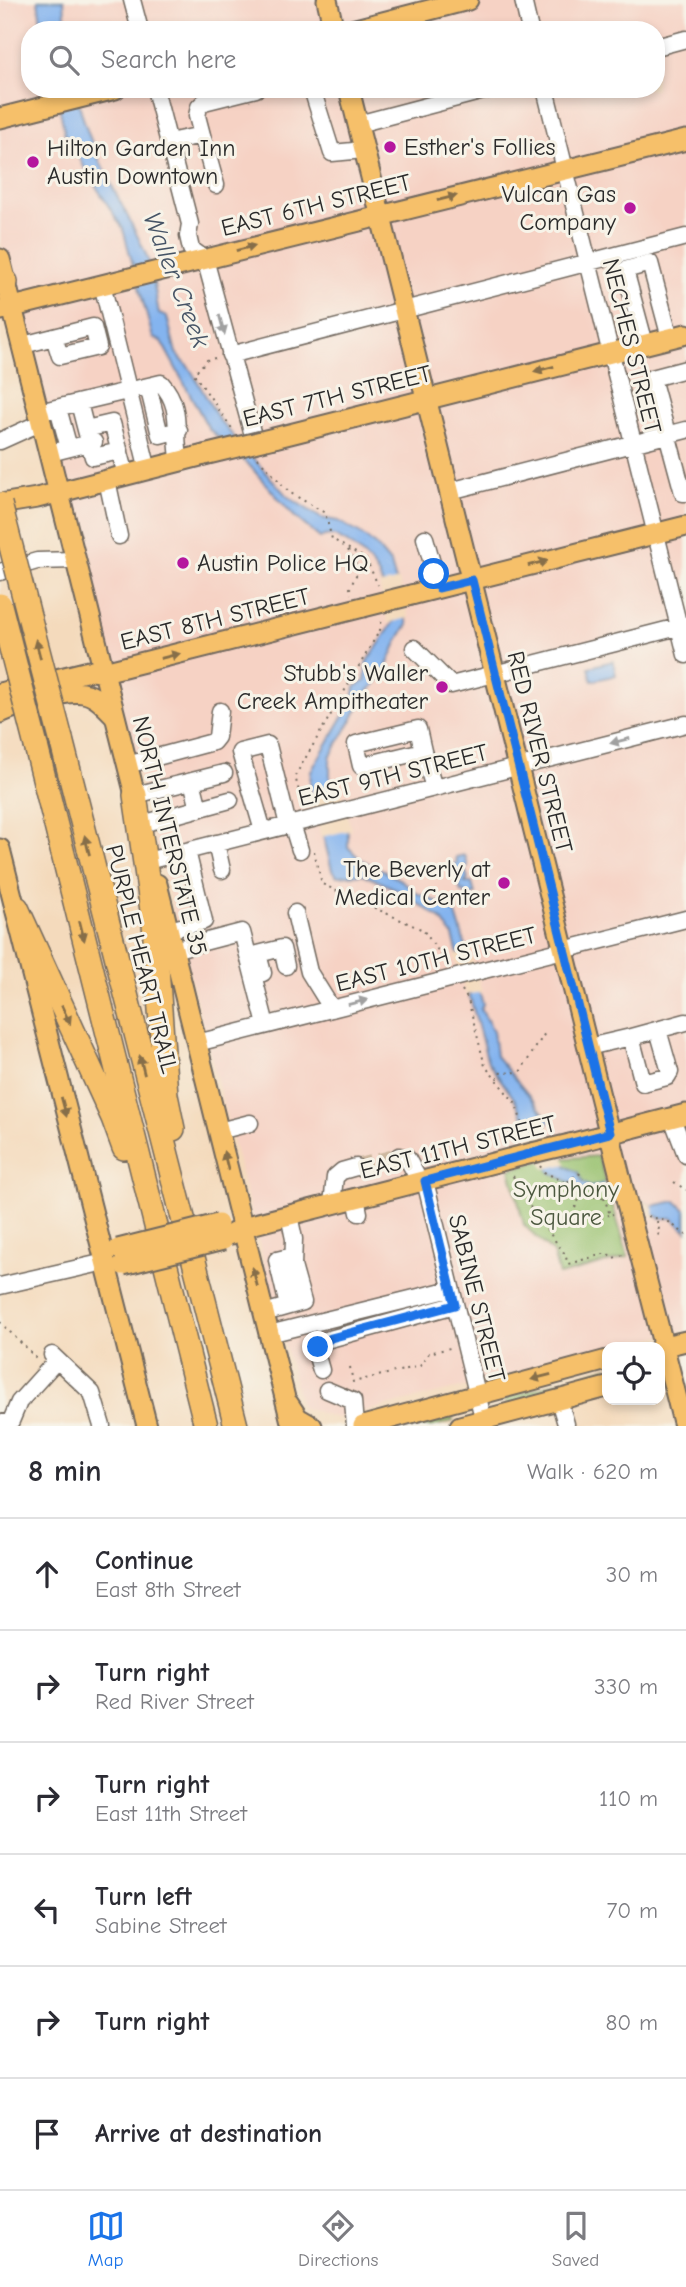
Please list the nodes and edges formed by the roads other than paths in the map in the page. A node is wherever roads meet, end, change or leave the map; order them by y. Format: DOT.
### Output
graph roads {
  1 [pos="132,0"];
  2 [pos="327,0"];
  3 [pos="468,0"];
  4 [pos="523,0"];
  5 [pos="138,21"];
  6 [pos="332,21"];
  7 [pos="387,21"];
  8 [pos="528,21"];
  9 [pos="686,39"];
  10 [pos="665,45"];
  11 [pos="81,98"];
  12 [pos="157,98"];
  13 [pos="220,98"];
  14 [pos="315,98"];
  15 [pos="351,98"];
  16 [pos="457,98"];
  17 [pos="547,98"];
  18 [pos="0,118"];
  19 [pos="358,124"];
  20 [pos="202,135"];
  21 [pos="686,140"];
  22 [pos="169,142"];
  23 [pos="364,150"];
  24 [pos="565,170"];
  25 [pos="216,185"];
  26 [pos="381,215"];
  27 [pos="686,237"];
  28 [pos="0,258"];
  29 [pos="205,259"];
  30 [pos="588,262"];
  31 [pos="3,279"];
  32 [pos="109,283"];
  33 [pos="6,309"];
  34 [pos="404,310"];
  35 [pos="678,336"];
  36 [pos="116,342"];
  37 [pos="645,344"];
  38 [pos="23,345"];
  39 [pos="610,353"];
  40 [pos="230,355"];
  41 [pos="686,369"];
  42 [pos="148,386"];
  43 [pos="128,391"];
  44 [pos="426,399"];
  45 [pos="79,403"];
  46 [pos="46,414"];
  47 [pos="179,430"];
  48 [pos="686,430"];
  49 [pos="160,435"];
  50 [pos="260,435"];
  51 [pos="667,435"];
  52 [pos="1,440"];
  53 [pos="102,440"];
  54 [pos="141,440"];
  55 [pos="633,444"];
  56 [pos="59,451"];
  57 [pos="180,461"];
  58 [pos="148,470"];
  59 [pos="116,477"];
  60 [pos="450,491"];
  61 [pos="59,492"];
  62 [pos="686,493"];
  63 [pos="37,498"];
  64 [pos="0,504"];
  65 [pos="0,511"];
  66 [pos="686,526"];
  67 [pos="656,533"];
  68 [pos="119,536"];
  69 [pos="425,538"];
  70 [pos="76,560"];
  71 [pos="0,572"];
  72 [pos="472,580"];
  73 [pos="439,588"];
  74 [pos="0,605"];
  75 [pos="682,626"];
  76 [pos="414,648"];
  77 [pos="686,655"];
  78 [pos="104,672"];
  79 [pos="495,673"];
  80 [pos="0,693"];
  81 [pos="219,711"];
  82 [pos="0,713"];
  83 [pos="115,716"];
  84 [pos="686,724"];
  85 [pos="423,751"];
  86 [pos="127,765"];
  87 [pos="518,767"];
  88 [pos="224,773"];
  89 [pos="192,781"];
  90 [pos="434,788"];
  91 [pos="135,795"];
  92 [pos="230,800"];
  93 [pos="199,809"];
  94 [pos="142,824"];
  95 [pos="290,824"];
  96 [pos="263,831"];
  97 [pos="216,843"];
  98 [pos="0,849"];
  99 [pos="306,849"];
  100 [pos="187,850"];
  101 [pos="151,860"];
  102 [pos="222,870"];
  103 [pos="17,908"];
  104 [pos="295,914"];
  105 [pos="686,919"];
  106 [pos="169,930"];
  107 [pos="173,950"];
  108 [pos="564,950"];
  109 [pos="286,966"];
  110 [pos="332,1009"];
  111 [pos="686,1022"];
  112 [pos="270,1024"];
  113 [pos="658,1030"];
  114 [pos="631,1037"];
  115 [pos="197,1043"];
  116 [pos="588,1047"];
  117 [pos="679,1116"];
  118 [pos="250,1123"];
  119 [pos="219,1131"];
  120 [pos="610,1133"];
  121 [pos="686,1155"];
  122 [pos="399,1156"];
  123 [pos="356,1167"];
  124 [pos="422,1181"];
  125 [pos="332,1204"];
  126 [pos="289,1215"];
  127 [pos="243,1227"];
  128 [pos="115,1259"];
  129 [pos="0,1286"];
  130 [pos="451,1289"];
  131 [pos="455,1305"];
  132 [pos="264,1313"];
  133 [pos="269,1334"];
  134 [pos="686,1341"];
  135 [pos="660,1342"];
  136 [pos="665,1346"];
  137 [pos="190,1355"];
  138 [pos="602,1361"];
  139 [pos="221,1368"];
  140 [pos="320,1370"];
  141 [pos="672,1370"];
  142 [pos="602,1388"];
  143 [pos="327,1391"];
  144 [pos="477,1394"];
  145 [pos="286,1400"];
  146 [pos="559,1400"];
  147 [pos="0,1423"];
  148 [pos="484,1423"];
  149 [pos="566,1424"];
  150 [pos="102,1426"];
  151 [pos="147,1426"];
  152 [pos="206,1426"];
  153 [pos="236,1426"];
  154 [pos="292,1426"];
  155 [pos="312,1426"];
  156 [pos="355,1426"];
  157 [pos="363,1426"];
  158 [pos="460,1426"];
  159 [pos="684,1426"];
  1 -- 5 [label="street"];
  2 -- 6 [label="main road"];
  3 -- 7 [label="main road"];
  4 -- 8 [label="street"];
  9 -- 10 [label="street"];
  11 -- 18 [label="main road"];
  12 -- 22 [label="street"];
  13 -- 20 [label="street"];
  14 -- 23 [label="street"];
  15 -- 19 [label="main road, RED RIVER STREET"];
  16 -- 19 [label="street"];
  17 -- 24 [label="street, NECHES STREET"];
  19 -- 23 [label="main road, RED RIVER STREET"];
  20 -- 22 [label="street"];
  20 -- 25 [label="street"];
  21 -- 24 [label="main road, EAST 6TH STREET"];
  22 -- 29 [label="street"];
  23 -- 26 [label="main road, RED RIVER STREET"];
  26 -- 24 [label="main road, EAST 6TH STREET, one-way"];
  24 -- 30 [label="street, NECHES STREET"];
  29 -- 26 [label="main road, EAST 6TH STREET, one-way"];
  26 -- 34 [label="main road, RED RIVER STREET"];
  27 -- 30 [label="street"];
  28 -- 31 [label="main road, NORTH INTERSTATE 35"];
  29 -- 32 [label="main road, EAST 6TH STREET"];
  29 -- 40 [label="street, one-way"];
  30 -- 34 [label="street"];
  30 -- 39 [label="street, NECHES STREET"];
  31 -- 33 [label="main road, NORTH INTERSTATE 35"];
  32 -- 33 [label="main road, EAST 6TH STREET"];
  32 -- 36 [label="street"];
  33 -- 38 [label="main road, NORTH INTERSTATE 35"];
  34 -- 40 [label="street"];
  34 -- 44 [label="main road, RED RIVER STREET"];
  35 -- 37 [label="main road, EAST 7TH STREET"];
  35 -- 37 [label="street"];
  36 -- 38 [label="street"];
  36 -- 43 [label="street"];
  37 -- 39 [label="main road, EAST 7TH STREET"];
  38 -- 46 [label="main road, NORTH INTERSTATE 35"];
  39 -- 44 [label="main road, EAST 7TH STREET, one-way"];
  39 -- 55 [label="street, NECHES STREET"];
  40 -- 50 [label="street"];
  41 -- 51 [label="street"];
  42 -- 43 [label="street"];
  42 -- 47 [label="street"];
  42 -- 49 [label="street"];
  43 -- 45 [label="street"];
  43 -- 54 [label="street"];
  44 -- 50 [label="main road, EAST 7TH STREET"];
  44 -- 60 [label="main road, RED RIVER STREET"];
  45 -- 46 [label="street"];
  45 -- 53 [label="street"];
  46 -- 52 [label="street"];
  46 -- 56 [label="main road, NORTH INTERSTATE 35"];
  47 -- 49 [label="street"];
  47 -- 57 [label="street"];
  48 -- 51 [label="street"];
  49 -- 54 [label="street"];
  50 -- 57 [label="main road, EAST 7TH STREET, bridge"];
  51 -- 55 [label="street"];
  51 -- 62 [label="street"];
  53 -- 56 [label="street"];
  53 -- 59 [label="street"];
  54 -- 58 [label="street"];
  55 -- 60 [label="street"];
  55 -- 67 [label="street, NECHES STREET"];
  56 -- 61 [label="main road, NORTH INTERSTATE 35"];
  57 -- 58 [label="main road, EAST 7TH STREET"];
  58 -- 59 [label="main road, EAST 7TH STREET"];
  59 -- 61 [label="main road, EAST 7TH STREET"];
  59 -- 68 [label="street"];
  60 -- 72 [label="main road, RED RIVER STREET"];
  61 -- 63 [label="main road, EAST 7TH STREET"];
  61 -- 70 [label="main road, NORTH INTERSTATE 35"];
  63 -- 64 [label="main road, EAST 7TH STREET"];
  63 -- 65 [label="main road"];
  139 -- 64 [label="highway, PURPLE HEART TRAIL, one-way, bridge"];
  66 -- 67 [label="main road, EAST 8TH STREET"];
  72 -- 67 [label="main road, EAST 8TH STREET, one-way"];
  67 -- 75 [label="street, NECHES STREET"];
  69 -- 73 [label="street"];
  70 -- 71 [label="street"];
  70 -- 78 [label="main road, NORTH INTERSTATE 35"];
  72 -- 73 [label="main road, EAST 8TH STREET"];
  72 -- 79 [label="main road, RED RIVER STREET"];
  78 -- 73 [label="main road, EAST 8TH STREET, one-way, bridge"];
  74 -- 137 [label="highway, PURPLE HEART TRAIL, one-way, bridge"];
  75 -- 77 [label="street, NECHES STREET"];
  75 -- 79 [label="street"];
  76 -- 79 [label="street"];
  78 -- 80 [label="main road, EAST 8TH STREET"];
  78 -- 83 [label="main road, NORTH INTERSTATE 35"];
  79 -- 87 [label="main road, RED RIVER STREET"];
  81 -- 86 [label="street"];
  82 -- 83 [label="main road"];
  83 -- 86 [label="main road, NORTH INTERSTATE 35"];
  84 -- 87 [label="street, EAST 9TH STREET, one-way"];
  85 -- 90 [label="street"];
  86 -- 91 [label="main road, NORTH INTERSTATE 35"];
  87 -- 90 [label="street, EAST 9TH STREET"];
  87 -- 108 [label="main road, RED RIVER STREET"];
  88 -- 89 [label="street"];
  89 -- 91 [label="street"];
  89 -- 93 [label="street"];
  90 -- 95 [label="street, EAST 9TH STREET"];
  91 -- 94 [label="main road, NORTH INTERSTATE 35"];
  91 -- 139 [label="highway"];
  92 -- 93 [label="street"];
  93 -- 94 [label="street"];
  94 -- 101 [label="main road, NORTH INTERSTATE 35"];
  95 -- 96 [label="street, EAST 9TH STREET"];
  95 -- 96 [label="street"];
  95 -- 99 [label="street"];
  96 -- 97 [label="street, EAST 9TH STREET"];
  97 -- 100 [label="street, EAST 9TH STREET"];
  97 -- 102 [label="street"];
  98 -- 103 [label="main road"];
  100 -- 101 [label="street, EAST 9TH STREET"];
  100 -- 106 [label="street"];
  101 -- 106 [label="main road, NORTH INTERSTATE 35"];
  103 -- 128 [label="main road, one-way"];
  103 -- 137 [label="highway, one-way"];
  104 -- 110 [label="street"];
  105 -- 108 [label="street, EAST 10TH STREET"];
  106 -- 107 [label="main road, NORTH INTERSTATE 35"];
  107 -- 112 [label="street"];
  107 -- 115 [label="main road, NORTH INTERSTATE 35"];
  110 -- 108 [label="street, EAST 10TH STREET, one-way, bridge"];
  108 -- 116 [label="main road, RED RIVER STREET"];
  109 -- 112 [label="street"];
  110 -- 112 [label="street, EAST 10TH STREET"];
  111 -- 113 [label="street"];
  112 -- 115 [label="street, EAST 10TH STREET"];
  113 -- 114 [label="street"];
  113 -- 114 [label="street"];
  114 -- 116 [label="street"];
  115 -- 119 [label="main road, NORTH INTERSTATE 35"];
  116 -- 120 [label="main road, RED RIVER STREET"];
  117 -- 120 [label="main road, EAST 11TH STREET"];
  117 -- 121 [label="street"];
  118 -- 119 [label="street"];
  127 -- 119 [label="main road, NORTH INTERSTATE 35, one-way"];
  120 -- 124 [label="main road, EAST 11TH STREET, bridge"];
  120 -- 135 [label="main road, RED RIVER STREET, bridge"];
  122 -- 124 [label="street"];
  123 -- 125 [label="street"];
  124 -- 125 [label="main road, EAST 11TH STREET"];
  124 -- 130 [label="street, SABINE STREET"];
  125 -- 126 [label="main road, EAST 11TH STREET"];
  126 -- 127 [label="main road, EAST 11TH STREET"];
  126 -- 132 [label="street"];
  127 -- 128 [label="main road, EAST 11TH STREET, bridge"];
  132 -- 127 [label="main road, NORTH INTERSTATE 35, one-way"];
  128 -- 129 [label="street, EAST 11TH STREET"];
  128 -- 151 [label="main road"];
  130 -- 131 [label="street, SABINE STREET"];
  130 -- 133 [label="street"];
  131 -- 140 [label="street"];
  131 -- 144 [label="street, SABINE STREET"];
  132 -- 133 [label="main road, NORTH INTERSTATE 35"];
  133 -- 145 [label="main road, NORTH INTERSTATE 35"];
  134 -- 136 [label="main road"];
  137 -- 152 [label="highway, PURPLE HEART TRAIL"];
  138 -- 144 [label="main road, one-way"];
  139 -- 153 [label="highway, PURPLE HEART TRAIL"];
  141 -- 159 [label="main road, RED RIVER STREET"];
  142 -- 146 [label="main road"];
  143 -- 156 [label="street"];
  144 -- 148 [label="street, SABINE STREET"];
  144 -- 157 [label="main road"];
  145 -- 154 [label="main road, NORTH INTERSTATE 35"];
  145 -- 155 [label="main road"];
  146 -- 148 [label="main road"];
  146 -- 149 [label="street"];
  147 -- 150 [label="street"];
  148 -- 158 [label="main road"];
}
